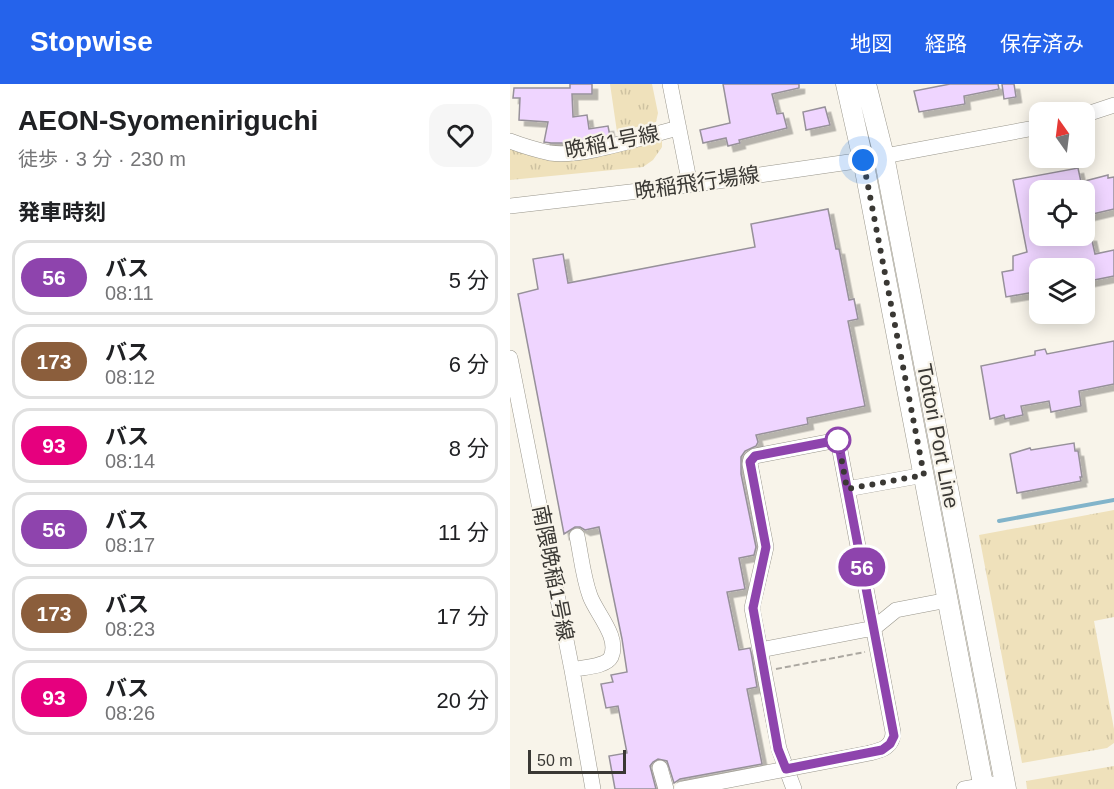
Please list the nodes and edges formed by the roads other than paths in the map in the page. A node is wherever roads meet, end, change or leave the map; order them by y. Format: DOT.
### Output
graph roads {
  1 [pos="670,84"];
  2 [pos="846,84"];
  3 [pos="866,84"];
  4 [pos="1114,105"];
  5 [pos="1095,111"];
  6 [pos="679,128"];
  7 [pos="1029,129"];
  8 [pos="510,141"];
  9 [pos="884,156"];
  10 [pos="863,160"];
  11 [pos="690,185"];
  12 [pos="510,206"];
  13 [pos="510,357"];
  14 [pos="924,475"];
  15 [pos="847,489"];
  16 [pos="577,536"];
  17 [pos="948,600"];
  18 [pos="874,628"];
  19 [pos="760,650"];
  20 [pos="572,670"];
  21 [pos="1005,785"];
  22 [pos="983,787"];
  23 [pos="593,789"];
  24 [pos="682,789"];
  25 [pos="794,789"];
  26 [pos="964,789"];
  1 -- 6 [label="street"];
  2 -- 10 [label="main road, Tottori Port Line"];
  3 -- 9 [label="main road, Tottori Port Line"];
  4 -- 5 [label="street"];
  6 -- 8 [label="street, 晩稲1号線"];
  6 -- 11 [label="street"];
  7 -- 9 [label="street, 晩稲飛行場線"];
  9 -- 10 [label="street, 晩稲飛行場線"];
  9 -- 21 [label="main road, Tottori Port Line"];
  10 -- 11 [label="street, 晩稲飛行場線"];
  10 -- 14 [label="main road, Tottori Port Line"];
  11 -- 12 [label="street, 晩稲飛行場線"];
  13 -- 20 [label="street, 南隈晩稲1号線"];
  14 -- 15 [label="street"];
  14 -- 17 [label="main road, Tottori Port Line"];
  15 -- 18 [label="street"];
  15 -- 19 [label="street"];
  16 -- 20 [label="street"];
  17 -- 18 [label="street"];
  17 -- 22 [label="main road, Tottori Port Line"];
  18 -- 19 [label="street"];
  18 -- 24 [label="street, bridge"];
  19 -- 25 [label="street"];
  20 -- 23 [label="street, 南隈晩稲1号線"];
  21 -- 22 [label="street"];
  22 -- 26 [label="street"];
}
